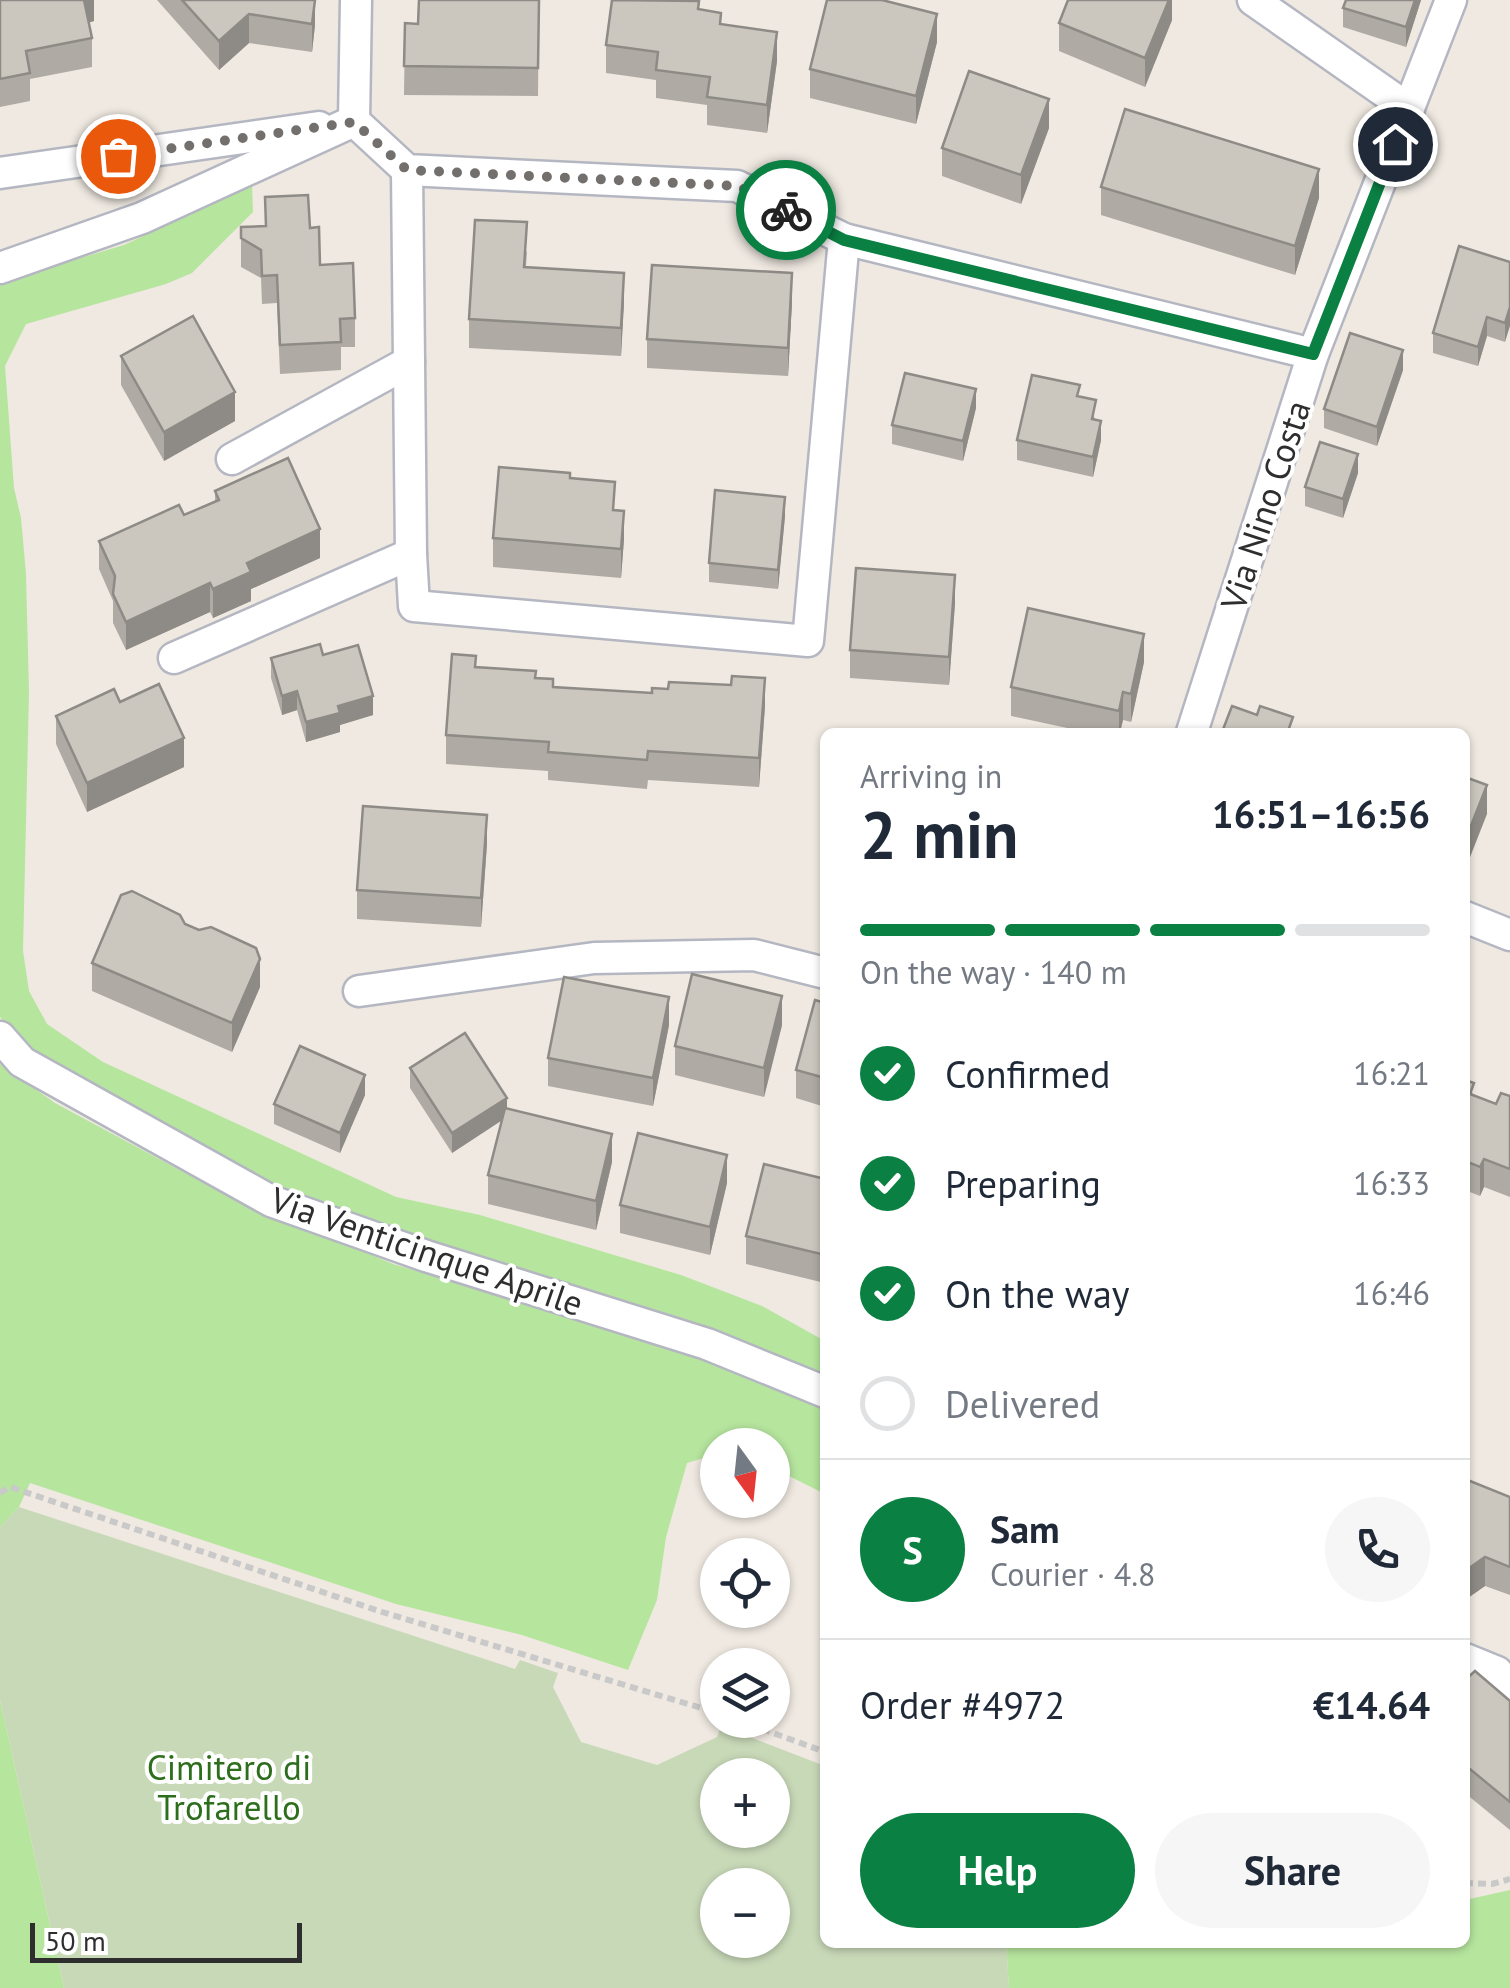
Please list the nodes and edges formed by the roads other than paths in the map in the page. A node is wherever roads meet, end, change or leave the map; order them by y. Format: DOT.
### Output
graph roads {
  1 [pos="356,0"];
  2 [pos="1254,0"];
  3 [pos="1451,0"];
  4 [pos="1409,109"];
  5 [pos="354,122"];
  6 [pos="407,170"];
  7 [pos="0,173"];
  8 [pos="844,240"];
  9 [pos="0,268"];
  10 [pos="1313,354"];
  11 [pos="409,362"];
  12 [pos="232,459"];
  13 [pos="410,554"];
  14 [pos="174,658"];
  15 [pos="1193,728"];
  16 [pos="1470,918"];
  17 [pos="1510,934"];
  18 [pos="820,972"];
  19 [pos="359,992"];
  20 [pos="0,1037"];
  21 [pos="820,1390"];
  22 [pos="1470,1661"];
  23 [pos="1510,1686"];
  1 -- 5 [label="street"];
  2 -- 4 [label="street"];
  3 -- 4 [label="street, Via Nino Costa"];
  4 -- 10 [label="street, Via Nino Costa"];
  5 -- 6 [label="street"];
  5 -- 7 [label="street"];
  5 -- 9 [label="street"];
  6 -- 8 [label="street"];
  6 -- 11 [label="street"];
  8 -- 10 [label="street"];
  8 -- 13 [label="street"];
  10 -- 15 [label="street, Via Nino Costa"];
  11 -- 12 [label="street"];
  11 -- 13 [label="street"];
  13 -- 14 [label="street"];
  16 -- 17 [label="street"];
  18 -- 19 [label="street"];
  20 -- 21 [label="street, Via Venticinque Aprile"];
  22 -- 23 [label="street"];
}
